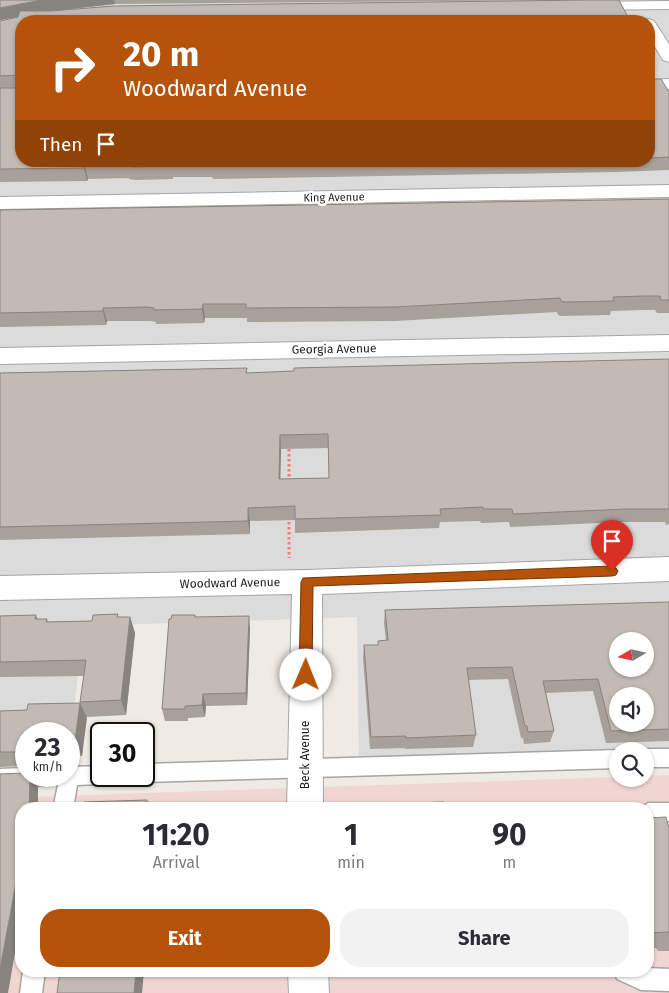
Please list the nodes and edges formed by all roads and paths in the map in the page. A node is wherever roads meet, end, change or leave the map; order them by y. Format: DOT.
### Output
graph roads {
  1 [pos="637,5"];
  2 [pos="669,5"];
  3 [pos="568,6"];
  4 [pos="643,15"];
  5 [pos="655,34"];
  6 [pos="669,57"];
  7 [pos="669,84"];
  8 [pos="655,85"];
  9 [pos="669,191"];
  10 [pos="0,203"];
  11 [pos="669,343"];
  12 [pos="0,356"];
  13 [pos="669,569"];
  14 [pos="307,582"];
  15 [pos="0,588"];
  16 [pos="654,758"];
  17 [pos="669,758"];
  18 [pos="609,759"];
  19 [pos="304,769"];
  20 [pos="155,774"];
  21 [pos="15,777"];
  22 [pos="0,778"];
  23 [pos="67,787"];
  24 [pos="64,802"];
  25 [pos="305,802"];
  26 [pos="669,812"];
  27 [pos="654,813"];
  28 [pos="33,977"];
  29 [pos="308,977"];
  30 [pos="637,977"];
  31 [pos="669,980"];
  32 [pos="31,993"];
  33 [pos="308,993"];
  1 -- 2 [label="street"];
  1 -- 3 [label="street"];
  1 -- 4 [label="street"];
  5 -- 6 [label="street"];
  7 -- 8 [label="street"];
  9 -- 10 [label="street, King Avenue"];
  11 -- 12 [label="street, Georgia Avenue"];
  13 -- 14 [label="street, Woodward Avenue"];
  14 -- 15 [label="street, Woodward Avenue"];
  14 -- 19 [label="street, Beck Avenue"];
  16 -- 17 [label="lane"];
  18 -- 19 [label="lane"];
  19 -- 20 [label="lane"];
  19 -- 25 [label="street, Beck Avenue"];
  21 -- 22 [label="lane"];
  23 -- 24 [label="lane"];
  26 -- 27 [label="lane"];
  28 -- 32 [label="lane"];
  29 -- 33 [label="street"];
  30 -- 31 [label="lane"];
}
